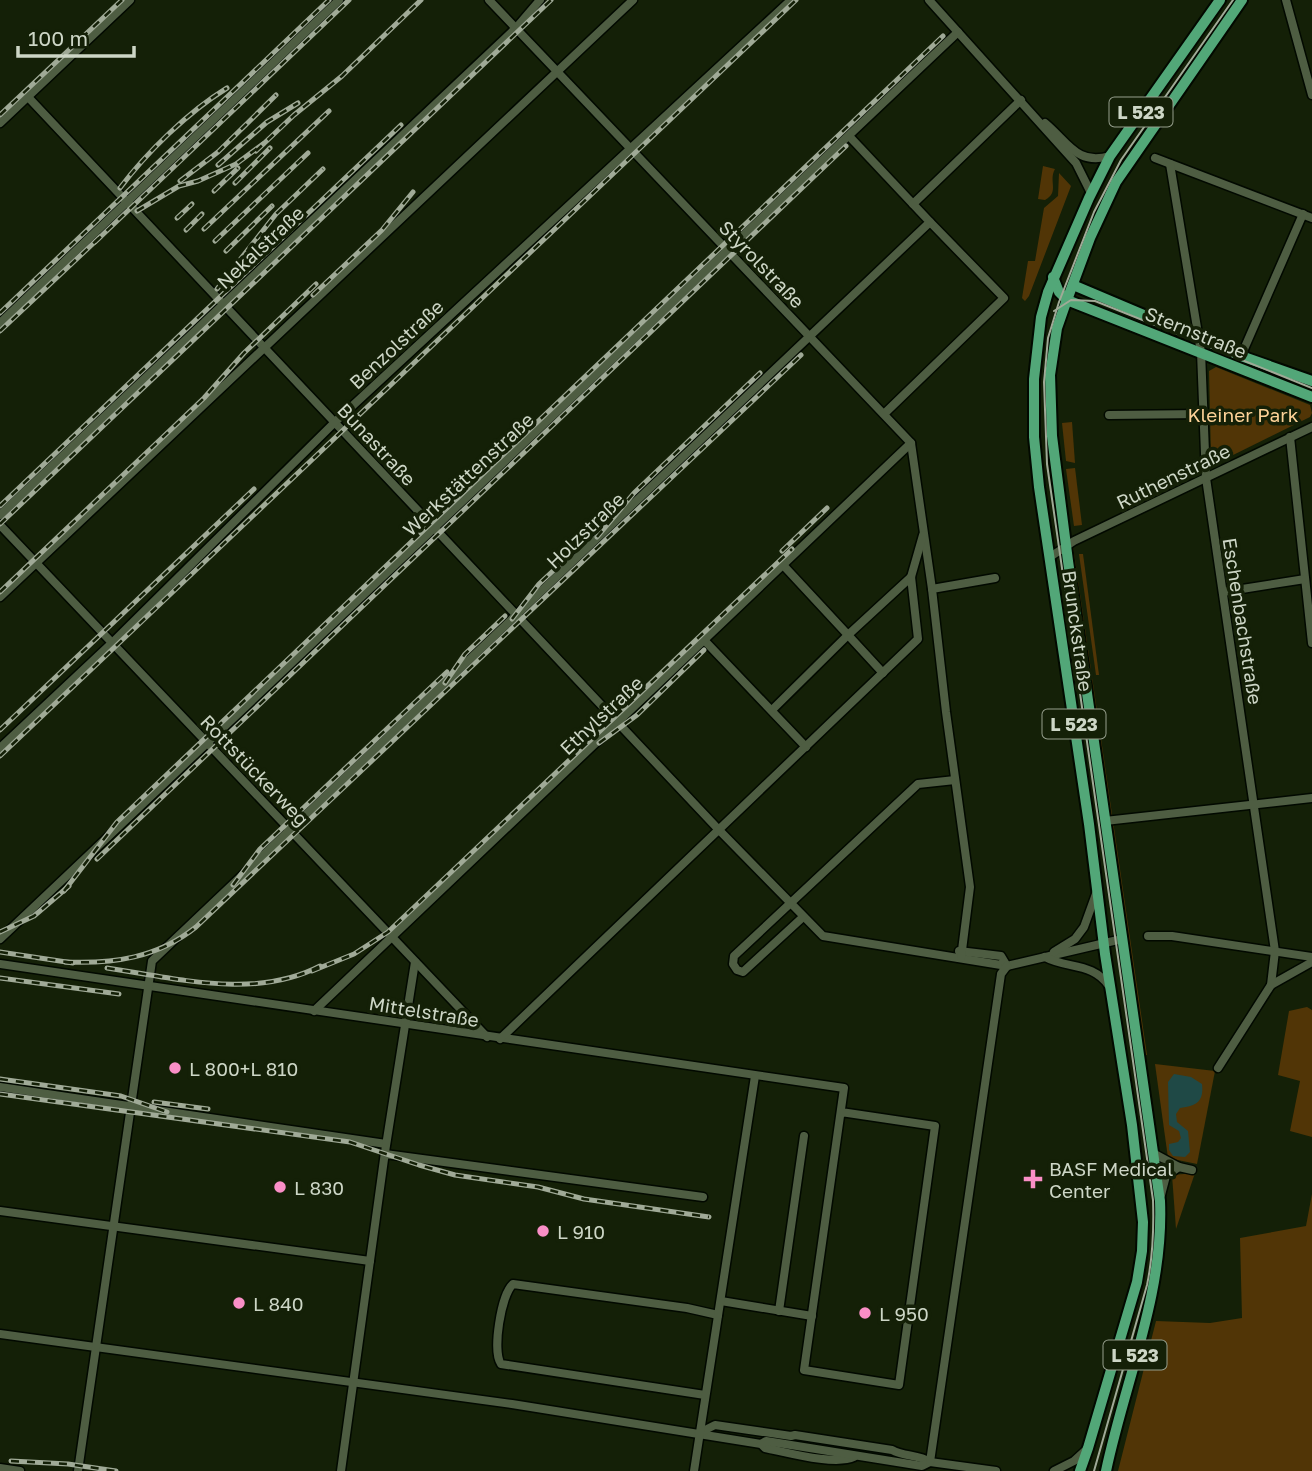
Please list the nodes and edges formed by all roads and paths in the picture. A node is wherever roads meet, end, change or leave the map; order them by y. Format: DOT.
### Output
graph roads {
  1 [pos="130,0"];
  2 [pos="339,0"];
  3 [pos="489,0"];
  4 [pos="540,0"];
  5 [pos="633,0"];
  6 [pos="791,0"];
  7 [pos="929,0"];
  8 [pos="1220,0"];
  9 [pos="1242,0"];
  10 [pos="1286,0"];
  11 [pos="516,28"];
  12 [pos="958,32"];
  13 [pos="1308,64"];
  14 [pos="557,72"];
  15 [pos="1312,95"];
  16 [pos="28,97"];
  17 [pos="1021,100"];
  18 [pos="0,123"];
  19 [pos="1053,134"];
  20 [pos="849,136"];
  21 [pos="631,148"];
  22 [pos="1110,156"];
  23 [pos="1155,158"];
  24 [pos="1170,164"];
  25 [pos="1091,193"];
  26 [pos="126,203"];
  27 [pos="913,204"];
  28 [pos="1303,214"];
  29 [pos="1312,218"];
  30 [pos="930,222"];
  31 [pos="727,250"];
  32 [pos="1054,277"];
  33 [pos="1073,285"];
  34 [pos="1067,300"];
  35 [pos="223,304"];
  36 [pos="0,323"];
  37 [pos="811,336"];
  38 [pos="1198,337"];
  39 [pos="265,348"];
  40 [pos="1201,352"];
  41 [pos="1241,356"];
  42 [pos="1312,381"];
  43 [pos="1312,397"];
  44 [pos="884,414"];
  45 [pos="1203,414"];
  46 [pos="1109,415"];
  47 [pos="335,422"];
  48 [pos="1312,427"];
  49 [pos="1290,437"];
  50 [pos="911,443"];
  51 [pos="1206,478"];
  52 [pos="0,516"];
  53 [pos="0,524"];
  54 [pos="434,528"];
  55 [pos="923,532"];
  56 [pos="1066,545"];
  57 [pos="1050,557"];
  58 [pos="37,562"];
  59 [pos="783,565"];
  60 [pos="911,577"];
  61 [pos="995,578"];
  62 [pos="1305,579"];
  63 [pos="932,589"];
  64 [pos="1223,592"];
  65 [pos="0,597"];
  66 [pos="517,616"];
  67 [pos="848,635"];
  68 [pos="704,640"];
  69 [pos="112,643"];
  70 [pos="1312,643"];
  71 [pos="883,673"];
  72 [pos="772,710"];
  73 [pos="617,722"];
  74 [pos="209,743"];
  75 [pos="806,747"];
  76 [pos="0,748"];
  77 [pos="955,780"];
  78 [pos="1312,798"];
  79 [pos="1255,804"];
  80 [pos="1105,821"];
  81 [pos="719,830"];
  82 [pos="291,831"];
  83 [pos="1097,891"];
  84 [pos="791,904"];
  85 [pos="803,917"];
  86 [pos="1148,936"];
  87 [pos="393,937"];
  88 [pos="0,939"];
  89 [pos="1122,939"];
  90 [pos="1103,943"];
  91 [pos="1275,951"];
  92 [pos="961,954"];
  93 [pos="1045,957"];
  94 [pos="1312,959"];
  95 [pos="415,962"];
  96 [pos="0,964"];
  97 [pos="1007,966"];
  98 [pos="1271,985"];
  99 [pos="1109,986"];
  100 [pos="148,987"];
  101 [pos="314,1011"];
  102 [pos="405,1024"];
  103 [pos="487,1037"];
  104 [pos="500,1039"];
  105 [pos="1219,1068"];
  106 [pos="755,1076"];
  107 [pos="0,1087"];
  108 [pos="130,1106"];
  109 [pos="841,1112"];
  110 [pos="804,1136"];
  111 [pos="386,1144"];
  112 [pos="1153,1153"];
  113 [pos="385,1154"];
  114 [pos="1180,1167"];
  115 [pos="1192,1170"];
  116 [pos="703,1197"];
  117 [pos="1160,1201"];
  118 [pos="0,1211"];
  119 [pos="113,1227"];
  120 [pos="370,1261"];
  121 [pos="722,1301"];
  122 [pos="779,1311"];
  123 [pos="718,1315"];
  124 [pos="812,1316"];
  125 [pos="0,1334"];
  126 [pos="94,1348"];
  127 [pos="354,1382"];
  128 [pos="705,1395"];
  129 [pos="758,1432"];
  130 [pos="699,1433"];
  131 [pos="764,1442"];
  132 [pos="855,1445"];
  133 [pos="1088,1448"];
  134 [pos="854,1457"];
  135 [pos="930,1462"];
  136 [pos="0,1468"];
  137 [pos="20,1471"];
  138 [pos="78,1471"];
  139 [pos="341,1471"];
  140 [pos="694,1471"];
  141 [pos="996,1471"];
  142 [pos="1054,1471"];
  143 [pos="1080,1471"];
  144 [pos="1106,1471"];
  1 -- 16 [label="street"];
  2 -- 26 [label="street"];
  3 -- 11 [label="street, Styrolstraße"];
  4 -- 11 [label="street, Nekalstraße"];
  5 -- 14 [label="street"];
  6 -- 21 [label="street, Benzolstraße"];
  7 -- 12 [label="street"];
  8 -- 22 [label="main road, Brunckstraße / L 523"];
  9 -- 33 [label="main road, Brunckstraße / L 523"];
  10 -- 13 [label="street"];
  11 -- 14 [label="street, Styrolstraße"];
  11 -- 35 [label="street, Nekalstraße"];
  12 -- 17 [label="street"];
  12 -- 20 [label="street, Werkstättenstraße"];
  13 -- 15 [label="street"];
  14 -- 21 [label="street, Styrolstraße"];
  14 -- 39 [label="street"];
  16 -- 18 [label="street"];
  16 -- 26 [label="street, Bunastraße"];
  17 -- 19 [label="street"];
  17 -- 27 [label="street"];
  19 -- 22 [label="street"];
  19 -- 25 [label="street"];
  20 -- 27 [label="street"];
  20 -- 31 [label="street, Werkstättenstraße"];
  21 -- 31 [label="street, Styrolstraße"];
  21 -- 47 [label="street, Benzolstraße"];
  22 -- 25 [label="main road, Brunckstraße / L 523"];
  23 -- 24 [label="street"];
  24 -- 28 [label="street"];
  24 -- 38 [label="street, Eschenbachstraße"];
  25 -- 32 [label="main road, Brunckstraße / L 523"];
  26 -- 35 [label="street, Bunastraße"];
  26 -- 36 [label="street"];
  27 -- 30 [label="street"];
  28 -- 29 [label="street"];
  28 -- 41 [label="street"];
  30 -- 37 [label="street, Holzstraße"];
  30 -- 44 [label="street"];
  31 -- 37 [label="street, Styrolstraße"];
  31 -- 54 [label="street, Werkstättenstraße"];
  32 -- 34 [label="main road"];
  32 -- 57 [label="main road, Brunckstraße / L 523"];
  33 -- 34 [label="main road, Brunckstraße / L 523"];
  33 -- 38 [label="main road, Sternstraße"];
  34 -- 40 [label="main road, Sternstraße"];
  34 -- 56 [label="main road, Brunckstraße / L 523"];
  35 -- 39 [label="street, Bunastraße"];
  35 -- 52 [label="street, Nekalstraße"];
  37 -- 44 [label="street, Styrolstraße"];
  37 -- 66 [label="street, Holzstraße"];
  38 -- 40 [label="street, Eschenbachstraße"];
  38 -- 41 [label="main road, Sternstraße"];
  39 -- 47 [label="street, Bunastraße"];
  39 -- 58 [label="street"];
  40 -- 43 [label="main road, Sternstraße"];
  40 -- 45 [label="street, Eschenbachstraße"];
  41 -- 42 [label="main road, Sternstraße"];
  44 -- 50 [label="street, Styrolstraße"];
  45 -- 46 [label="street"];
  45 -- 51 [label="street, Eschenbachstraße"];
  47 -- 54 [label="street, Bunastraße"];
  47 -- 69 [label="street, Benzolstraße"];
  48 -- 49 [label="street, Ruthenstraße"];
  49 -- 51 [label="street, Ruthenstraße"];
  49 -- 62 [label="street"];
  50 -- 55 [label="street"];
  50 -- 59 [label="street, Ethylstraße"];
  51 -- 56 [label="street, Ruthenstraße"];
  51 -- 64 [label="street, Eschenbachstraße"];
  53 -- 58 [label="street, Rottstückerweg"];
  54 -- 66 [label="street, Bunastraße"];
  54 -- 74 [label="street, Werkstättenstraße"];
  55 -- 60 [label="street"];
  55 -- 63 [label="street"];
  56 -- 57 [label="street, Ruthenstraße"];
  56 -- 80 [label="main road, Brunckstraße / L 523"];
  57 -- 83 [label="main road, Brunckstraße / L 523"];
  58 -- 65 [label="street"];
  58 -- 69 [label="street, Rottstückerweg"];
  59 -- 67 [label="street"];
  59 -- 68 [label="street, Ethylstraße"];
  60 -- 67 [label="street"];
  60 -- 71 [label="street"];
  61 -- 63 [label="street"];
  62 -- 64 [label="street"];
  62 -- 70 [label="street"];
  63 -- 77 [label="street"];
  64 -- 79 [label="street, Eschenbachstraße"];
  66 -- 73 [label="street, Bunastraße"];
  66 -- 82 [label="street, Holzstraße"];
  67 -- 71 [label="street"];
  67 -- 72 [label="street"];
  68 -- 72 [label="street"];
  68 -- 73 [label="street, Ethylstraße"];
  69 -- 74 [label="street, Rottstückerweg"];
  69 -- 76 [label="street, Benzolstraße"];
  71 -- 75 [label="street"];
  72 -- 75 [label="street"];
  73 -- 81 [label="street, Bunastraße"];
  73 -- 87 [label="street, Ethylstraße"];
  74 -- 82 [label="street, Rottstückerweg"];
  74 -- 88 [label="street, Werkstättenstraße"];
  75 -- 81 [label="street"];
  77 -- 84 [label="street"];
  77 -- 92 [label="street"];
  78 -- 79 [label="street"];
  79 -- 80 [label="street"];
  79 -- 91 [label="street, Eschenbachstraße"];
  80 -- 89 [label="main road, Brunckstraße / L 523"];
  81 -- 84 [label="street, Bunastraße"];
  81 -- 104 [label="street"];
  82 -- 87 [label="street, Rottstückerweg"];
  82 -- 100 [label="street, Holzstraße"];
  83 -- 90 [label="main road, Brunckstraße / L 523"];
  83 -- 93 [label="street"];
  84 -- 85 [label="street"];
  84 -- 85 [label="street"];
  85 -- 92 [label="street"];
  86 -- 91 [label="street"];
  87 -- 95 [label="street, Rottstückerweg"];
  87 -- 101 [label="street, Ethylstraße"];
  89 -- 90 [label="street"];
  89 -- 112 [label="main road, Brunckstraße / L 523"];
  90 -- 93 [label="street"];
  90 -- 99 [label="main road, Brunckstraße / L 523"];
  91 -- 94 [label="street"];
  91 -- 98 [label="street, Eschenbachstraße"];
  92 -- 97 [label="street"];
  93 -- 97 [label="street"];
  93 -- 99 [label="street"];
  94 -- 98 [label="street"];
  95 -- 102 [label="street"];
  95 -- 103 [label="street, Rottstückerweg"];
  96 -- 100 [label="street, Mittelstraße"];
  97 -- 135 [label="street"];
  98 -- 105 [label="street, Eschenbachstraße"];
  99 -- 133 [label="main road, Brunckstraße / L 523"];
  100 -- 101 [label="street, Mittelstraße"];
  100 -- 108 [label="street, Holzstraße"];
  101 -- 102 [label="street, Mittelstraße"];
  102 -- 103 [label="street, Mittelstraße"];
  102 -- 111 [label="street"];
  103 -- 104 [label="street, Mittelstraße"];
  104 -- 106 [label="street, Mittelstraße"];
  106 -- 109 [label="street, Mittelstraße"];
  106 -- 121 [label="street"];
  107 -- 108 [label="street"];
  108 -- 111 [label="street"];
  108 -- 119 [label="street, Holzstraße"];
  109 -- 124 [label="street"];
  109 -- 124 [label="street"];
  110 -- 122 [label="street"];
  111 -- 113 [label="street"];
  112 -- 114 [label="street"];
  112 -- 117 [label="main road, Brunckstraße / L 523"];
  113 -- 116 [label="street"];
  113 -- 120 [label="street"];
  114 -- 115 [label="street"];
  114 -- 117 [label="street"];
  117 -- 144 [label="main road, Brunckstraße / L 523"];
  118 -- 119 [label="street"];
  119 -- 120 [label="street"];
  119 -- 126 [label="street, Holzstraße"];
  120 -- 127 [label="street"];
  121 -- 122 [label="street"];
  121 -- 123 [label="street"];
  122 -- 124 [label="street"];
  123 -- 128 [label="street"];
  123 -- 128 [label="street"];
  125 -- 126 [label="street"];
  126 -- 127 [label="street"];
  126 -- 138 [label="street, Holzstraße"];
  127 -- 130 [label="street"];
  127 -- 139 [label="street"];
  128 -- 130 [label="street"];
  129 -- 130 [label="street"];
  129 -- 131 [label="street"];
  129 -- 132 [label="street"];
  130 -- 131 [label="street"];
  130 -- 140 [label="street"];
  131 -- 134 [label="street"];
  132 -- 134 [label="street"];
  132 -- 135 [label="street"];
  133 -- 142 [label="street"];
  133 -- 143 [label="main road, Brunckstraße / L 523"];
  134 -- 135 [label="street"];
  135 -- 141 [label="street"];
  136 -- 137 [label="street"];
}
